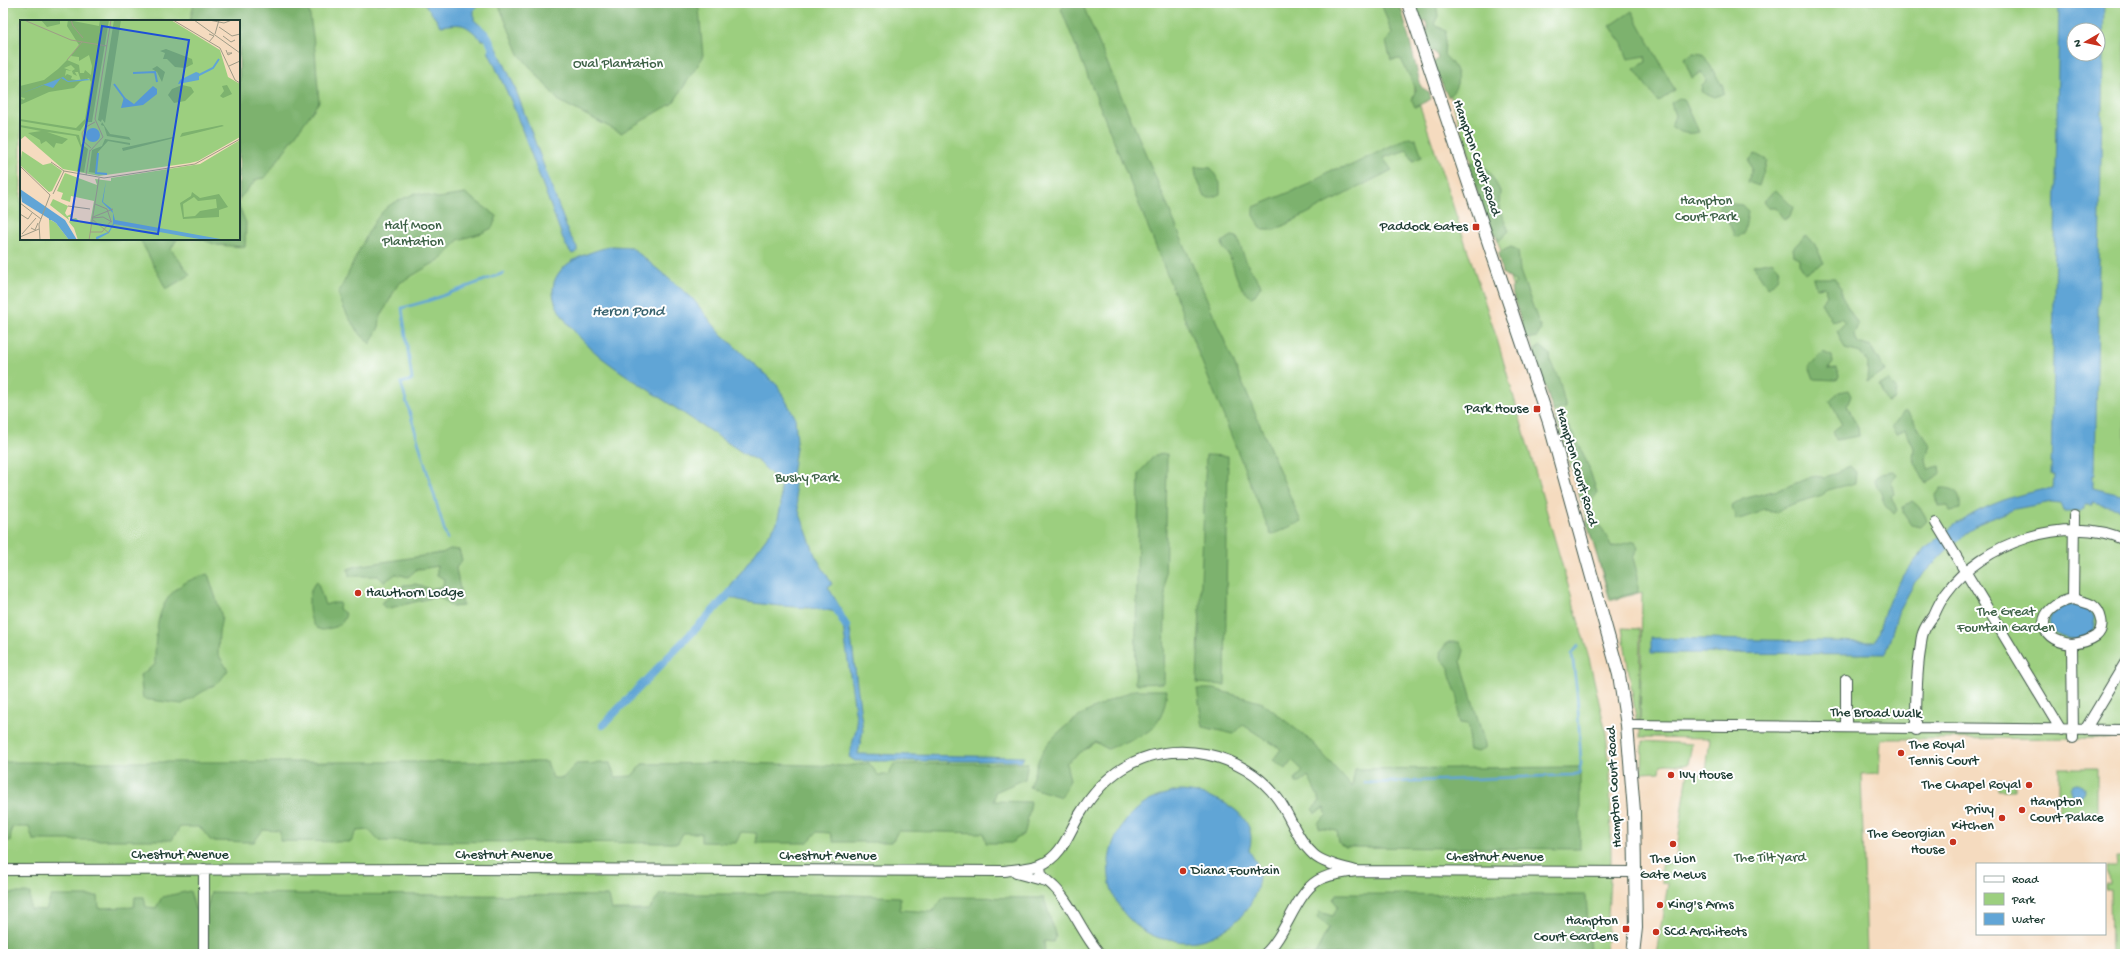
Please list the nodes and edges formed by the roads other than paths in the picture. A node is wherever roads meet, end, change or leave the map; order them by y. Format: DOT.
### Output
graph roads {
  1 [pos="1408,3"];
  2 [pos="2074,516"];
  3 [pos="1938,527"];
  4 [pos="2074,529"];
  5 [pos="2125,540"];
  6 [pos="1966,572"];
  7 [pos="2073,599"];
  8 [pos="2072,644"];
  9 [pos="2125,663"];
  10 [pos="1846,679"];
  11 [pos="1627,725"];
  12 [pos="1846,727"];
  13 [pos="1916,730"];
  14 [pos="2061,730"];
  15 [pos="2086,730"];
  16 [pos="2125,730"];
  17 [pos="2073,734"];
  18 [pos="1325,861"];
  19 [pos="1041,865"];
  20 [pos="204,869"];
  21 [pos="3,870"];
  22 [pos="1004,871"];
  23 [pos="1356,871"];
  24 [pos="1635,872"];
  25 [pos="1324,878"];
  26 [pos="1046,881"];
  27 [pos="204,954"];
  28 [pos="1100,954"];
  29 [pos="1265,954"];
  30 [pos="1633,954"];
  1 -- 11 [label="main road, Hampton Court Road"];
  2 -- 4 [label="street"];
  3 -- 6 [label="street"];
  4 -- 5 [label="street"];
  4 -- 6 [label="street"];
  4 -- 7 [label="street"];
  6 -- 13 [label="street"];
  6 -- 14 [label="street"];
  7 -- 8 [label="street"];
  7 -- 8 [label="street"];
  8 -- 17 [label="street"];
  9 -- 15 [label="street"];
  10 -- 12 [label="street"];
  11 -- 12 [label="street, The Broad Walk"];
  11 -- 24 [label="main road, Hampton Court Road"];
  12 -- 13 [label="street, The Broad Walk"];
  13 -- 14 [label="street, The Broad Walk"];
  14 -- 17 [label="street, The Broad Walk"];
  15 -- 16 [label="street, The Broad Walk"];
  15 -- 17 [label="street, The Broad Walk"];
  18 -- 19 [label="street, Chestnut Avenue"];
  18 -- 23 [label="street, Chestnut Avenue"];
  18 -- 25 [label="street"];
  19 -- 22 [label="street, Chestnut Avenue"];
  19 -- 26 [label="street, Chestnut Avenue"];
  20 -- 21 [label="street, Chestnut Avenue"];
  20 -- 22 [label="street, Chestnut Avenue"];
  20 -- 27 [label="street"];
  22 -- 26 [label="street, Chestnut Avenue"];
  23 -- 24 [label="street, Chestnut Avenue"];
  23 -- 25 [label="street, Chestnut Avenue"];
  24 -- 30 [label="main road, Hampton Court Road"];
  25 -- 29 [label="street, Chestnut Avenue"];
  26 -- 28 [label="street, Chestnut Avenue"];
}
